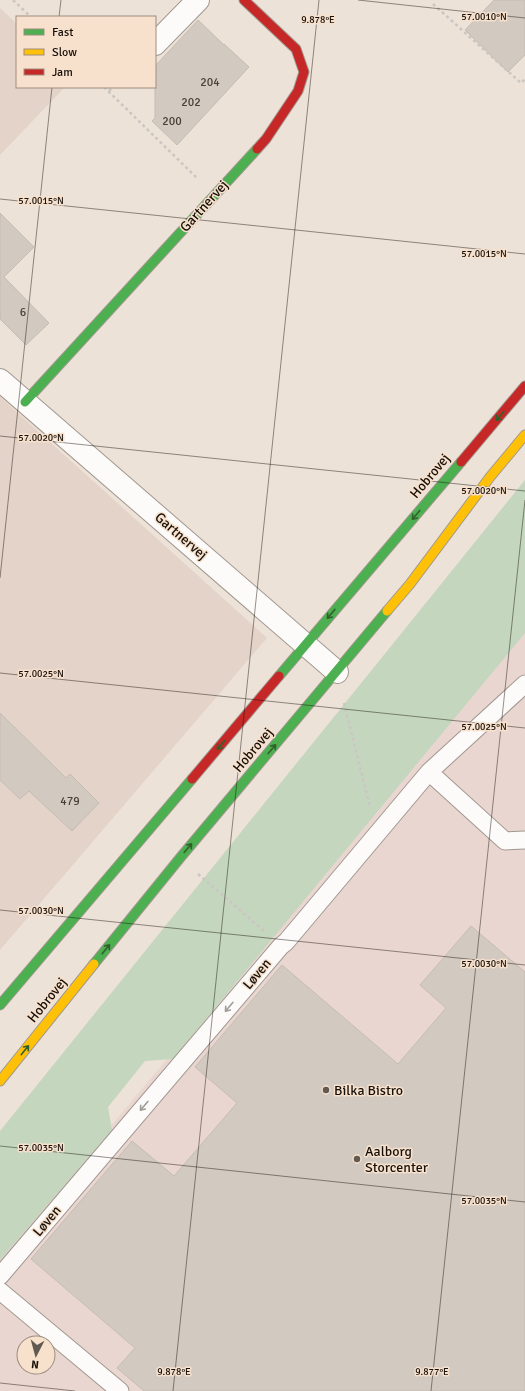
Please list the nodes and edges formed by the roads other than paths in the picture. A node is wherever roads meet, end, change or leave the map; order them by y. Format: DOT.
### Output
graph roads {
  1 [pos="198,0"];
  2 [pos="244,0"];
  3 [pos="156,43"];
  4 [pos="0,380"];
  5 [pos="525,386"];
  6 [pos="25,402"];
  7 [pos="525,435"];
  8 [pos="306,644"];
  9 [pos="337,672"];
  10 [pos="525,684"];
  11 [pos="429,772"];
  12 [pos="525,840"];
  13 [pos="0,1005"];
  14 [pos="0,1081"];
  15 [pos="0,1276"];
  16 [pos="0,1291"];
  17 [pos="120,1391"];
  1 -- 3 [label="street"];
  2 -- 6 [label="main road, Gartnervej"];
  4 -- 6 [label="street, Gartnervej"];
  5 -- 8 [label="main road, Hobrovej, one-way"];
  6 -- 8 [label="street, Gartnervej"];
  7 -- 9 [label="main road, Hobrovej"];
  8 -- 9 [label="street, Gartnervej"];
  8 -- 13 [label="main road, Hobrovej, one-way"];
  14 -- 9 [label="main road, Hobrovej, one-way"];
  10 -- 11 [label="lane, Løven"];
  11 -- 12 [label="lane"];
  11 -- 15 [label="lane, Løven, one-way"];
  16 -- 17 [label="lane"];
}
